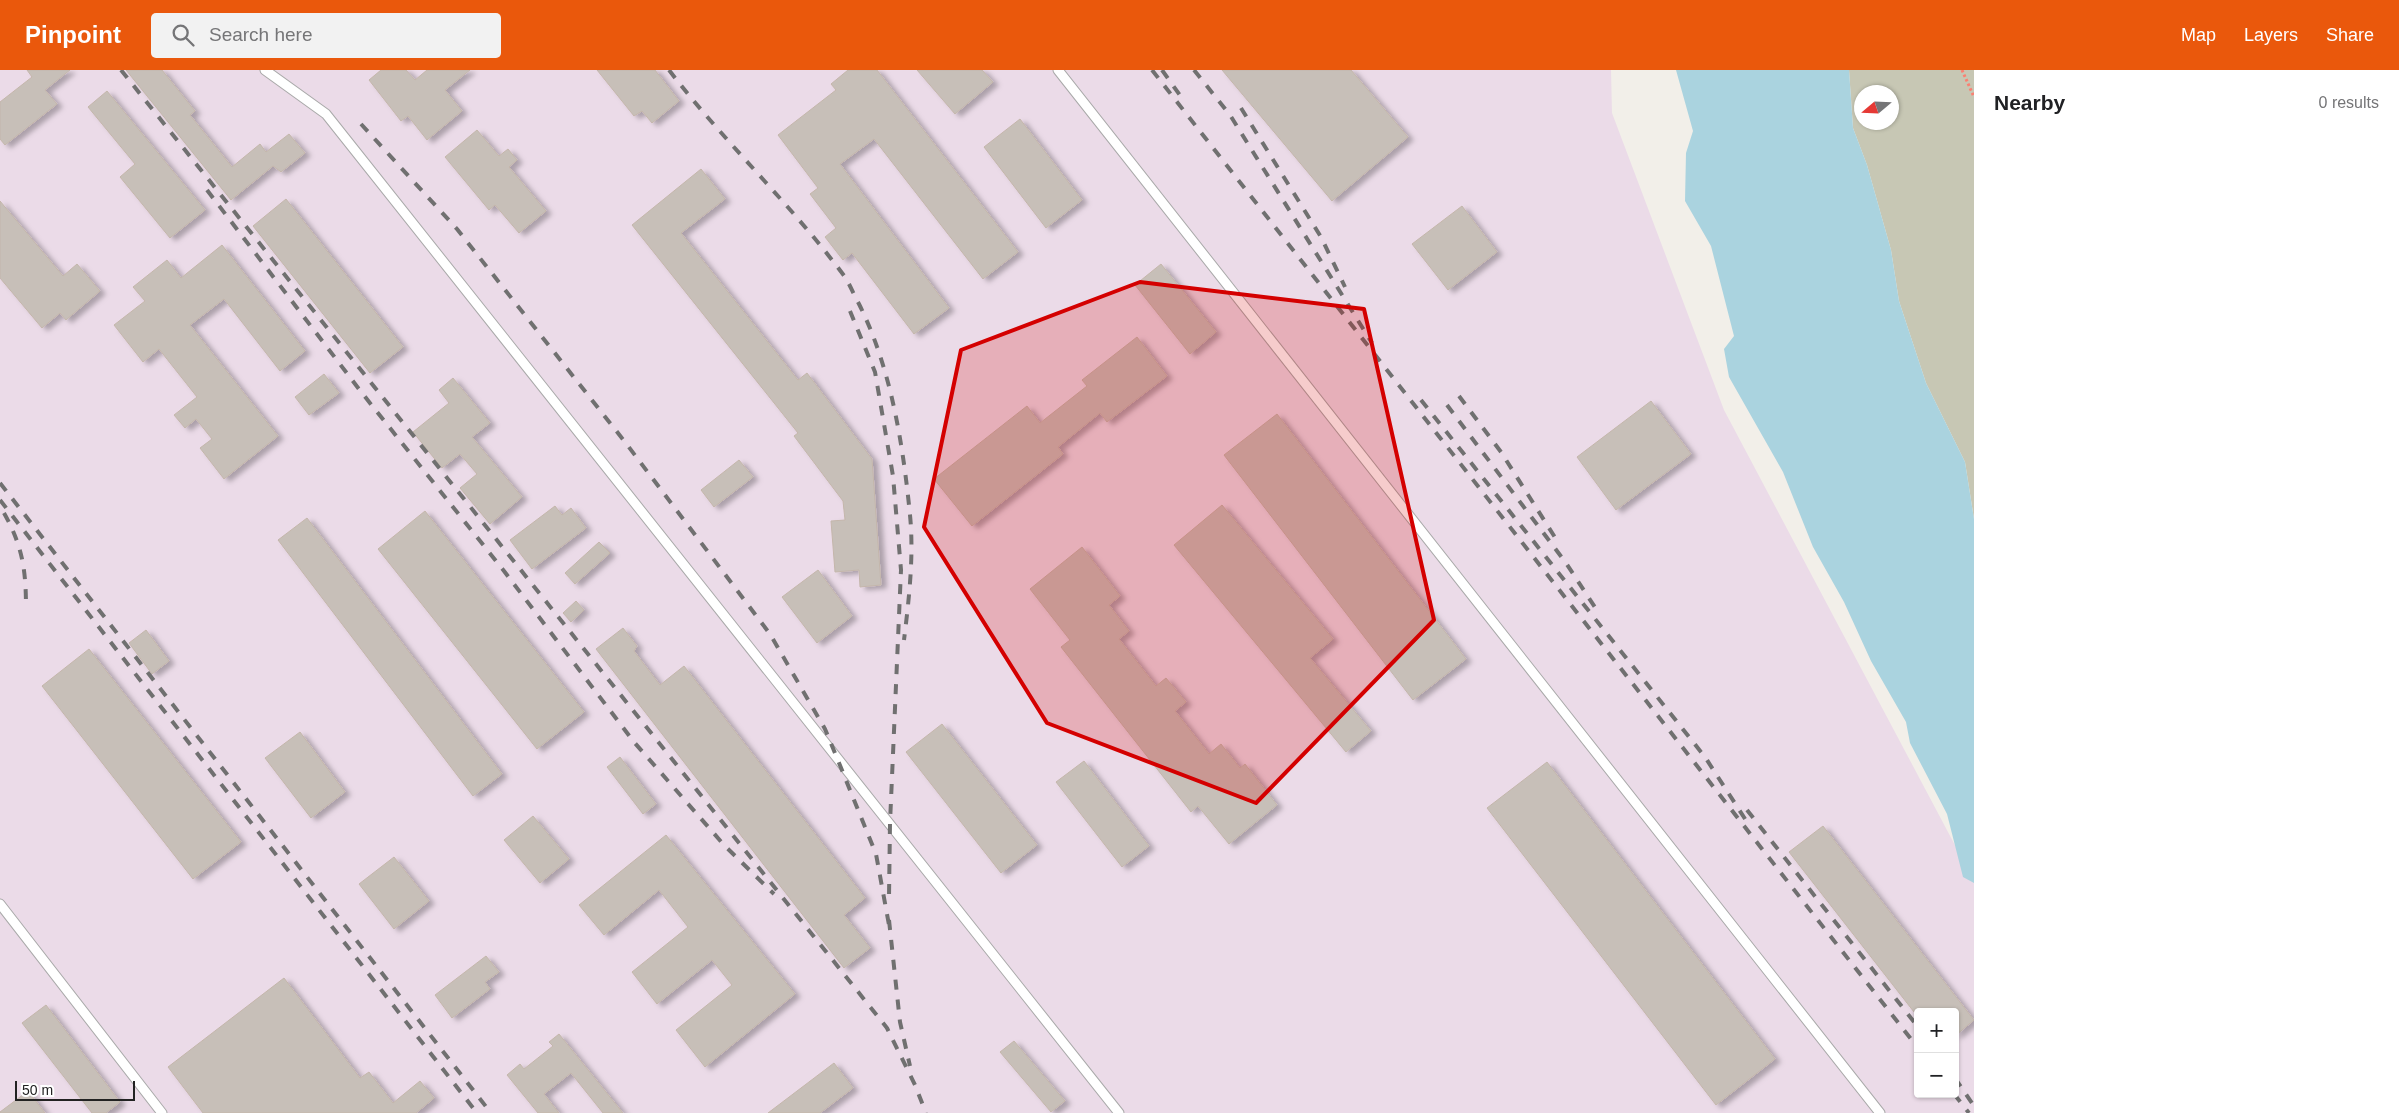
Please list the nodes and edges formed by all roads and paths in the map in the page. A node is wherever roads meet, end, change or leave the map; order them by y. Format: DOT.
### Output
graph roads {
  1 [pos="264,70"];
  2 [pos="1058,70"];
  3 [pos="1962,70"];
  4 [pos="1974,97"];
  5 [pos="0,904"];
  6 [pos="162,1113"];
  7 [pos="1119,1113"];
  8 [pos="1880,1113"];
  1 -- 7 [label="lane"];
  2 -- 8 [label="lane"];
  3 -- 4 [label="path"];
  5 -- 6 [label="lane"];
}
